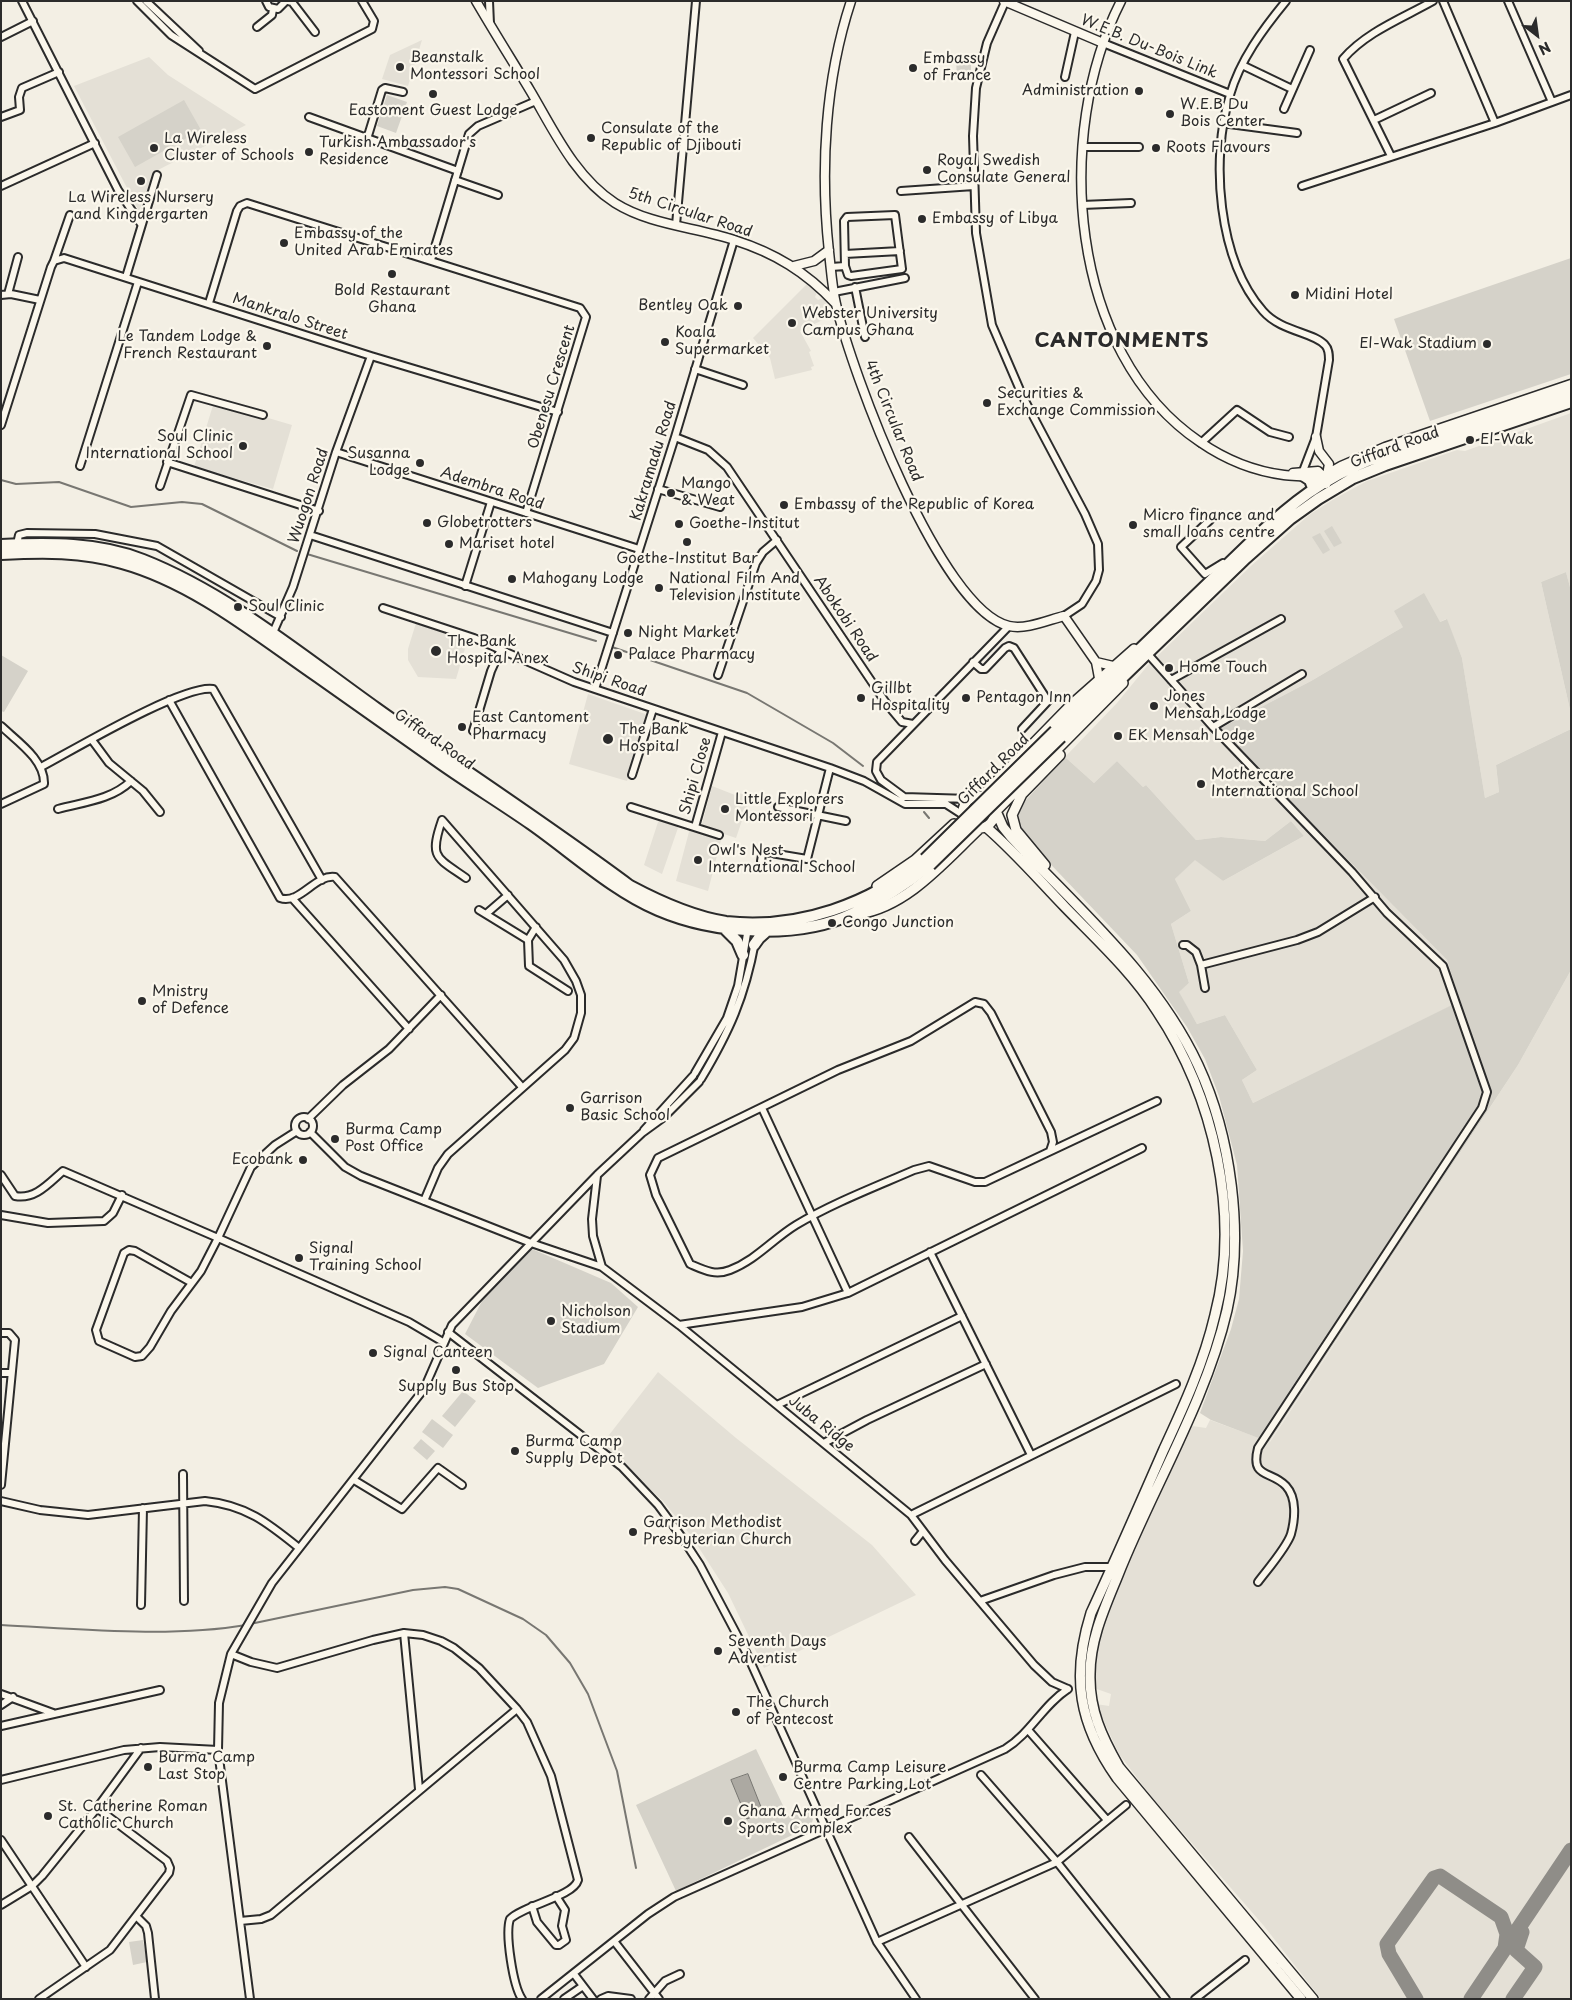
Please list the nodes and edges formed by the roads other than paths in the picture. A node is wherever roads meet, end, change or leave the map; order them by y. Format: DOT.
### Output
graph roads {
  1 [pos="22,1"];
  2 [pos="137,1"];
  3 [pos="146,1"];
  4 [pos="266,1"];
  5 [pos="287,1"];
  6 [pos="362,1"];
  7 [pos="476,1"];
  8 [pos="490,1"];
  9 [pos="696,1"];
  10 [pos="846,1"];
  11 [pos="851,1"];
  12 [pos="1004,1"];
  13 [pos="1121,1"];
  14 [pos="1286,1"];
  15 [pos="1433,1"];
  16 [pos="1443,1"];
  17 [pos="1508,1"];
  18 [pos="273,9"];
  19 [pos="846,15"];
  20 [pos="33,21"];
  21 [pos="490,25"];
  22 [pos="257,27"];
  23 [pos="315,32"];
  24 [pos="1075,32"];
  25 [pos="1,37"];
  26 [pos="1103,43"];
  27 [pos="1310,50"];
  28 [pos="201,54"];
  29 [pos="1242,65"];
  30 [pos="59,72"];
  31 [pos="1065,77"];
  32 [pos="1292,89"];
  33 [pos="403,92"];
  34 [pos="1431,93"];
  35 [pos="1230,94"];
  36 [pos="1571,95"];
  37 [pos="536,101"];
  38 [pos="1552,102"];
  39 [pos="1284,109"];
  40 [pos="1,117"];
  41 [pos="308,117"];
  42 [pos="1374,120"];
  43 [pos="1222,123"];
  44 [pos="1495,123"];
  45 [pos="1297,133"];
  46 [pos="368,139"];
  47 [pos="95,143"];
  48 [pos="1083,147"];
  49 [pos="1139,147"];
  50 [pos="1391,156"];
  51 [pos="458,171"];
  52 [pos="157,175"];
  53 [pos="455,180"];
  54 [pos="1,186"];
  55 [pos="974,186"];
  56 [pos="1302,186"];
  57 [pos="901,191"];
  58 [pos="498,195"];
  59 [pos="1131,202"];
  60 [pos="1082,205"];
  61 [pos="70,215"];
  62 [pos="142,224"];
  63 [pos="676,226"];
  64 [pos="734,240"];
  65 [pos="829,250"];
  66 [pos="900,251"];
  67 [pos="845,254"];
  68 [pos="18,257"];
  69 [pos="431,260"];
  70 [pos="54,262"];
  71 [pos="794,266"];
  72 [pos="846,266"];
  73 [pos="831,267"];
  74 [pos="126,277"];
  75 [pos="905,278"];
  76 [pos="138,282"];
  77 [pos="855,288"];
  78 [pos="834,292"];
  79 [pos="5,294"];
  80 [pos="40,300"];
  81 [pos="209,303"];
  82 [pos="835,303"];
  83 [pos="865,337"];
  84 [pos="371,356"];
  85 [pos="695,369"];
  86 [pos="1571,384"];
  87 [pos="743,385"];
  88 [pos="1571,392"];
  89 [pos="1571,402"];
  90 [pos="558,412"];
  91 [pos="263,415"];
  92 [pos="1,425"];
  93 [pos="674,437"];
  94 [pos="1289,437"];
  95 [pos="1316,437"];
  96 [pos="1201,443"];
  97 [pos="336,452"];
  98 [pos="167,462"];
  99 [pos="80,466"];
  100 [pos="1303,474"];
  101 [pos="1324,482"];
  102 [pos="160,486"];
  103 [pos="1313,488"];
  104 [pos="658,489"];
  105 [pos="1331,491"];
  106 [pos="492,502"];
  107 [pos="720,507"];
  108 [pos="318,511"];
  109 [pos="526,513"];
  110 [pos="1210,520"];
  111 [pos="310,535"];
  112 [pos="777,540"];
  113 [pos="1,544"];
  114 [pos="17,544"];
  115 [pos="640,549"];
  116 [pos="1243,549"];
  117 [pos="1,554"];
  118 [pos="1205,574"];
  119 [pos="465,586"];
  120 [pos="1202,589"];
  121 [pos="383,608"];
  122 [pos="1064,616"];
  123 [pos="281,617"];
  124 [pos="1281,619"];
  125 [pos="1008,626"];
  126 [pos="612,633"];
  127 [pos="270,639"];
  128 [pos="1151,639"];
  129 [pos="501,649"];
  130 [pos="1144,657"];
  131 [pos="973,662"];
  132 [pos="1096,662"];
  133 [pos="1113,666"];
  134 [pos="718,674"];
  135 [pos="1302,674"];
  136 [pos="1099,678"];
  137 [pos="1171,680"];
  138 [pos="595,689"];
  139 [pos="169,700"];
  140 [pos="653,709"];
  141 [pos="927,710"];
  142 [pos="894,711"];
  143 [pos="916,722"];
  144 [pos="1,726"];
  145 [pos="1213,727"];
  146 [pos="1022,729"];
  147 [pos="473,731"];
  148 [pos="722,732"];
  149 [pos="1061,736"];
  150 [pos="92,740"];
  151 [pos="41,766"];
  152 [pos="830,768"];
  153 [pos="632,775"];
  154 [pos="131,781"];
  155 [pos="982,796"];
  156 [pos="970,799"];
  157 [pos="1,804"];
  158 [pos="632,807"];
  159 [pos="778,807"];
  160 [pos="58,809"];
  161 [pos="996,811"];
  162 [pos="160,812"];
  163 [pos="817,815"];
  164 [pos="963,815"];
  165 [pos="846,821"];
  166 [pos="695,827"];
  167 [pos="983,828"];
  168 [pos="719,835"];
  169 [pos="761,861"];
  170 [pos="466,878"];
  171 [pos="322,880"];
  172 [pos="1052,881"];
  173 [pos="508,895"];
  174 [pos="1375,897"];
  175 [pos="292,898"];
  176 [pos="479,910"];
  177 [pos="849,911"];
  178 [pos="486,914"];
  179 [pos="753,926"];
  180 [pos="536,927"];
  181 [pos="725,929"];
  182 [pos="768,930"];
  183 [pos="528,940"];
  184 [pos="754,945"];
  185 [pos="1183,945"];
  186 [pos="743,955"];
  187 [pos="1201,965"];
  188 [pos="1205,988"];
  189 [pos="568,990"];
  190 [pos="441,995"];
  191 [pos="409,1029"];
  192 [pos="522,1087"];
  193 [pos="1157,1101"];
  194 [pos="762,1108"];
  195 [pos="308,1119"];
  196 [pos="297,1131"];
  197 [pos="310,1132"];
  198 [pos="642,1133"];
  199 [pos="1142,1148"];
  200 [pos="1050,1151"];
  201 [pos="1,1175"];
  202 [pos="597,1175"];
  203 [pos="122,1195"];
  204 [pos="424,1201"];
  205 [pos="1,1216"];
  206 [pos="814,1216"];
  207 [pos="218,1238"];
  208 [pos="531,1243"];
  209 [pos="930,1252"];
  210 [pos="602,1267"];
  211 [pos="192,1283"];
  212 [pos="848,1293"];
  213 [pos="962,1316"];
  214 [pos="679,1325"];
  215 [pos="448,1332"];
  216 [pos="1,1333"];
  217 [pos="443,1342"];
  218 [pos="986,1364"];
  219 [pos="1,1373"];
  220 [pos="11,1373"];
  221 [pos="1176,1384"];
  222 [pos="777,1405"];
  223 [pos="4,1414"];
  224 [pos="824,1443"];
  225 [pos="1031,1455"];
  226 [pos="184,1474"];
  227 [pos="354,1480"];
  228 [pos="1,1485"];
  229 [pos="462,1485"];
  230 [pos="1,1501"];
  231 [pos="185,1503"];
  232 [pos="143,1508"];
  233 [pos="911,1515"];
  234 [pos="923,1531"];
  235 [pos="915,1541"];
  236 [pos="300,1548"];
  237 [pos="1112,1567"];
  238 [pos="1258,1582"];
  239 [pos="184,1601"];
  240 [pos="980,1601"];
  241 [pos="141,1605"];
  242 [pos="404,1633"];
  243 [pos="231,1654"];
  244 [pos="1052,1682"];
  245 [pos="160,1690"];
  246 [pos="1,1694"];
  247 [pos="13,1697"];
  248 [pos="1053,1698"];
  249 [pos="1,1705"];
  250 [pos="36,1706"];
  251 [pos="517,1709"];
  252 [pos="54,1713"];
  253 [pos="34,1718"];
  254 [pos="1,1726"];
  255 [pos="1029,1731"];
  256 [pos="141,1748"];
  257 [pos="218,1750"];
  258 [pos="981,1775"];
  259 [pos="1,1780"];
  260 [pos="419,1789"];
  261 [pos="1126,1805"];
  262 [pos="97,1808"];
  263 [pos="1107,1820"];
  264 [pos="825,1828"];
  265 [pos="909,1837"];
  266 [pos="1,1840"];
  267 [pos="1057,1862"];
  268 [pos="32,1886"];
  269 [pos="556,1896"];
  270 [pos="962,1904"];
  271 [pos="1,1905"];
  272 [pos="532,1906"];
  273 [pos="137,1917"];
  274 [pos="240,1921"];
  275 [pos="614,1941"];
  276 [pos="877,1942"];
  277 [pos="1245,1960"];
  278 [pos="86,1967"];
  279 [pos="574,1974"];
  280 [pos="680,1974"];
  281 [pos="583,1986"];
  282 [pos="657,1996"];
  283 [pos="39,1999"];
  284 [pos="155,1999"];
  285 [pos="250,1999"];
  286 [pos="522,1999"];
  287 [pos="541,1999"];
  288 [pos="564,1999"];
  289 [pos="593,1999"];
  290 [pos="601,1999"];
  291 [pos="631,1999"];
  292 [pos="649,1999"];
  293 [pos="916,1999"];
  294 [pos="1035,1999"];
  295 [pos="1166,1999"];
  296 [pos="1195,1999"];
  297 [pos="1301,1999"];
  298 [pos="1313,1999"];
  1 -- 20 [label="street"];
  2 -- 28 [label="street"];
  3 -- 28 [label="street"];
  4 -- 18 [label="street"];
  5 -- 18 [label="street"];
  5 -- 23 [label="street"];
  6 -- 28 [label="street"];
  7 -- 21 [label="street, 5th Circular Road"];
  8 -- 21 [label="street"];
  9 -- 63 [label="street"];
  10 -- 19 [label="street, 4th Circular Road"];
  11 -- 19 [label="street, 4th Circular Road"];
  12 -- 24 [label="street, W.E.B. Du-Bois Link"];
  12 -- 55 [label="street"];
  13 -- 26 [label="street"];
  14 -- 29 [label="street"];
  15 -- 42 [label="street"];
  16 -- 44 [label="street"];
  17 -- 38 [label="street"];
  18 -- 22 [label="street"];
  19 -- 65 [label="street, 4th Circular Road"];
  20 -- 25 [label="street"];
  20 -- 30 [label="street"];
  21 -- 37 [label="street, 5th Circular Road"];
  24 -- 26 [label="street, W.E.B. Du-Bois Link"];
  24 -- 31 [label="street"];
  26 -- 35 [label="street, W.E.B. Du-Bois Link"];
  26 -- 48 [label="street"];
  27 -- 32 [label="street"];
  29 -- 32 [label="street"];
  29 -- 35 [label="street"];
  30 -- 40 [label="street"];
  30 -- 47 [label="street"];
  32 -- 39 [label="street"];
  33 -- 46 [label="street"];
  34 -- 42 [label="street"];
  35 -- 43 [label="street"];
  36 -- 38 [label="street"];
  37 -- 51 [label="street"];
  37 -- 63 [label="street, 5th Circular Road"];
  38 -- 44 [label="street"];
  41 -- 46 [label="street"];
  42 -- 50 [label="street"];
  43 -- 45 [label="street"];
  43 -- 95 [label="street"];
  44 -- 50 [label="street"];
  46 -- 51 [label="street"];
  47 -- 54 [label="street"];
  47 -- 62 [label="street"];
  48 -- 49 [label="street"];
  48 -- 60 [label="street"];
  50 -- 56 [label="street"];
  51 -- 53 [label="street"];
  52 -- 62 [label="street"];
  53 -- 58 [label="street"];
  53 -- 69 [label="street"];
  55 -- 57 [label="street"];
  55 -- 122 [label="street"];
  59 -- 60 [label="street"];
  60 -- 96 [label="street"];
  61 -- 70 [label="street"];
  62 -- 74 [label="street"];
  63 -- 64 [label="street, 5th Circular Road"];
  64 -- 71 [label="street, 5th Circular Road"];
  64 -- 85 [label="street, Kakramadu Road"];
  65 -- 71 [label="street"];
  65 -- 73 [label="street, 4th Circular Road"];
  66 -- 67 [label="street"];
  66 -- 67 [label="street"];
  66 -- 72 [label="street"];
  67 -- 72 [label="street"];
  68 -- 79 [label="street"];
  69 -- 81 [label="street, Obenesu Crescent"];
  69 -- 90 [label="street, Obenesu Crescent"];
  70 -- 74 [label="street, Mankralo Street"];
  70 -- 80 [label="street"];
  71 -- 82 [label="street, 5th Circular Road"];
  72 -- 73 [label="street"];
  73 -- 78 [label="street, 4th Circular Road"];
  74 -- 76 [label="street, Mankralo Street"];
  75 -- 77 [label="street"];
  76 -- 81 [label="street, Mankralo Street"];
  76 -- 99 [label="street"];
  77 -- 78 [label="street"];
  77 -- 83 [label="street"];
  78 -- 82 [label="street, 4th Circular Road"];
  79 -- 80 [label="street"];
  80 -- 92 [label="street"];
  81 -- 84 [label="street, Mankralo Street"];
  82 -- 125 [label="street, 4th Circular Road"];
  84 -- 90 [label="street, Mankralo Street"];
  84 -- 97 [label="street, Wuogon Road"];
  85 -- 87 [label="street"];
  85 -- 93 [label="street, Kakramadu Road"];
  86 -- 101 [label="street, Giffard Road"];
  88 -- 101 [label="main road, Giffard Road"];
  89 -- 105 [label="main road, Giffard Road"];
  90 -- 109 [label="street, Obenesu Crescent"];
  91 -- 98 [label="street"];
  93 -- 104 [label="street, Kakramadu Road"];
  93 -- 112 [label="street, Abokobi Road"];
  94 -- 96 [label="street"];
  95 -- 100 [label="street"];
  95 -- 101 [label="street"];
  96 -- 100 [label="street"];
  97 -- 106 [label="street, Adembra Road"];
  97 -- 108 [label="street, Wuogon Road"];
  98 -- 102 [label="street"];
  98 -- 108 [label="street"];
  100 -- 101 [label="street"];
  100 -- 103 [label="main road"];
  101 -- 103 [label="main road, Giffard Road"];
  101 -- 105 [label="street"];
  103 -- 116 [label="main road, Giffard Road"];
  104 -- 107 [label="street"];
  104 -- 115 [label="street, Kakramadu Road"];
  105 -- 130 [label="main road, Giffard Road"];
  106 -- 109 [label="street, Adembra Road"];
  106 -- 119 [label="street"];
  108 -- 111 [label="street, Wuogon Road"];
  109 -- 115 [label="street, Adembra Road"];
  110 -- 118 [label="street"];
  111 -- 119 [label="street"];
  111 -- 123 [label="street, Wuogon Road"];
  112 -- 134 [label="street"];
  112 -- 142 [label="street, Abokobi Road"];
  113 -- 114 [label="main road, Giffard Road"];
  114 -- 123 [label="street"];
  114 -- 127 [label="main road, Giffard Road"];
  115 -- 126 [label="street, Kakramadu Road"];
  116 -- 118 [label="street"];
  116 -- 120 [label="main road, Giffard Road"];
  117 -- 127 [label="main road, Giffard Road"];
  118 -- 120 [label="street"];
  119 -- 126 [label="street"];
  120 -- 128 [label="main road, Giffard Road"];
  121 -- 129 [label="street, Shipi Road"];
  122 -- 125 [label="street"];
  122 -- 132 [label="street"];
  123 -- 127 [label="street, Wuogon Road"];
  124 -- 137 [label="street"];
  125 -- 131 [label="street"];
  126 -- 138 [label="street, Kakramadu Road"];
  127 -- 179 [label="main road, Giffard Road"];
  127 -- 181 [label="main road, Giffard Road"];
  128 -- 133 [label="main road, Giffard Road"];
  128 -- 149 [label="main road, Giffard Road"];
  129 -- 138 [label="street, Shipi Road"];
  129 -- 147 [label="street"];
  130 -- 137 [label="street"];
  130 -- 149 [label="main road, Giffard Road"];
  131 -- 141 [label="street"];
  131 -- 146 [label="street"];
  132 -- 133 [label="street"];
  132 -- 136 [label="street"];
  133 -- 136 [label="main road, Giffard Road"];
  135 -- 145 [label="street"];
  136 -- 155 [label="main road, Giffard Road"];
  137 -- 145 [label="street"];
  138 -- 140 [label="street, Shipi Road"];
  139 -- 150 [label="street"];
  139 -- 171 [label="street"];
  139 -- 175 [label="street"];
  140 -- 148 [label="street, Shipi Road"];
  140 -- 153 [label="street"];
  141 -- 142 [label="street"];
  141 -- 143 [label="street"];
  142 -- 143 [label="street, Abokobi Road"];
  143 -- 156 [label="street"];
  144 -- 151 [label="street"];
  145 -- 174 [label="street"];
  148 -- 152 [label="street, Shipi Road"];
  148 -- 166 [label="street, Shipi Close"];
  149 -- 161 [label="main road, Giffard Road"];
  149 -- 172 [label="main road"];
  149 -- 177 [label="main road, Giffard Road, bridge"];
  150 -- 151 [label="street"];
  150 -- 154 [label="street"];
  151 -- 157 [label="street"];
  152 -- 163 [label="street"];
  152 -- 164 [label="street, Shipi Road"];
  154 -- 160 [label="street"];
  154 -- 162 [label="street"];
  155 -- 156 [label="main road"];
  155 -- 161 [label="main road"];
  156 -- 164 [label="main road"];
  158 -- 166 [label="street, Shipi Close"];
  159 -- 163 [label="street"];
  161 -- 167 [label="main road"];
  161 -- 172 [label="main road"];
  163 -- 165 [label="street"];
  163 -- 169 [label="street"];
  164 -- 167 [label="main road"];
  164 -- 177 [label="main road, Giffard Road"];
  166 -- 168 [label="street, Shipi Close"];
  167 -- 177 [label="main road, Giffard Road"];
  167 -- 237 [label="main road"];
  170 -- 173 [label="street"];
  171 -- 175 [label="street"];
  171 -- 190 [label="street"];
  172 -- 298 [label="main road"];
  173 -- 178 [label="street"];
  173 -- 180 [label="street"];
  174 -- 187 [label="street"];
  174 -- 238 [label="street"];
  175 -- 191 [label="street"];
  176 -- 178 [label="street"];
  177 -- 179 [label="main road, Giffard Road"];
  177 -- 182 [label="main road, Giffard Road"];
  178 -- 183 [label="street"];
  179 -- 181 [label="main road, Giffard Road"];
  179 -- 182 [label="main road, Giffard Road"];
  179 -- 184 [label="street"];
  179 -- 186 [label="street"];
  180 -- 183 [label="street"];
  180 -- 192 [label="street"];
  181 -- 186 [label="main road"];
  182 -- 184 [label="main road"];
  183 -- 189 [label="street"];
  184 -- 198 [label="street"];
  185 -- 187 [label="street"];
  186 -- 198 [label="street"];
  187 -- 188 [label="street"];
  190 -- 191 [label="street"];
  190 -- 192 [label="street"];
  191 -- 195 [label="street"];
  192 -- 204 [label="street"];
  193 -- 200 [label="street"];
  194 -- 200 [label="street"];
  194 -- 206 [label="street"];
  194 -- 206 [label="street"];
  195 -- 196 [label="street"];
  195 -- 197 [label="street"];
  196 -- 197 [label="street"];
  196 -- 207 [label="street"];
  197 -- 204 [label="street, Juba Ridge"];
  198 -- 202 [label="street"];
  199 -- 209 [label="street"];
  200 -- 206 [label="street"];
  201 -- 203 [label="street"];
  202 -- 208 [label="street"];
  202 -- 210 [label="street"];
  203 -- 205 [label="street"];
  203 -- 207 [label="street"];
  204 -- 208 [label="street, Juba Ridge"];
  206 -- 212 [label="street"];
  207 -- 211 [label="street"];
  207 -- 217 [label="street"];
  208 -- 210 [label="street, Juba Ridge"];
  208 -- 215 [label="street"];
  209 -- 212 [label="street"];
  209 -- 213 [label="street"];
  210 -- 214 [label="street, Juba Ridge"];
  211 -- 211 [label="street"];
  212 -- 214 [label="street"];
  213 -- 218 [label="street"];
  213 -- 222 [label="street"];
  214 -- 222 [label="street, Juba Ridge"];
  215 -- 217 [label="street"];
  215 -- 264 [label="street"];
  216 -- 220 [label="street"];
  217 -- 227 [label="street"];
  218 -- 224 [label="street"];
  218 -- 225 [label="street"];
  219 -- 220 [label="street"];
  220 -- 223 [label="street"];
  221 -- 225 [label="street"];
  222 -- 224 [label="street, Juba Ridge"];
  223 -- 228 [label="street"];
  224 -- 233 [label="street, Juba Ridge"];
  225 -- 233 [label="street"];
  226 -- 231 [label="street"];
  227 -- 229 [label="street"];
  227 -- 236 [label="street"];
  230 -- 232 [label="street"];
  231 -- 232 [label="street"];
  231 -- 236 [label="street"];
  231 -- 239 [label="street"];
  232 -- 241 [label="street"];
  233 -- 234 [label="street, Juba Ridge"];
  234 -- 235 [label="street"];
  234 -- 240 [label="street, Juba Ridge"];
  236 -- 243 [label="street"];
  237 -- 240 [label="street"];
  237 -- 297 [label="main road"];
  240 -- 244 [label="street, Juba Ridge"];
  242 -- 243 [label="street"];
  242 -- 251 [label="street"];
  242 -- 260 [label="street"];
  243 -- 257 [label="street"];
  244 -- 248 [label="street"];
  244 -- 248 [label="street, Juba Ridge"];
  245 -- 252 [label="street"];
  246 -- 247 [label="street"];
  247 -- 249 [label="street"];
  247 -- 250 [label="street"];
  248 -- 255 [label="street"];
  250 -- 252 [label="street"];
  250 -- 253 [label="street"];
  251 -- 260 [label="street"];
  251 -- 269 [label="street"];
  252 -- 253 [label="street"];
  253 -- 254 [label="street"];
  255 -- 263 [label="street"];
  255 -- 264 [label="street"];
  256 -- 257 [label="street"];
  256 -- 259 [label="street"];
  256 -- 262 [label="street"];
  257 -- 274 [label="street"];
  258 -- 267 [label="street"];
  260 -- 274 [label="street"];
  261 -- 263 [label="street"];
  262 -- 268 [label="street"];
  262 -- 273 [label="street"];
  263 -- 267 [label="street"];
  264 -- 275 [label="street"];
  264 -- 276 [label="street"];
  265 -- 270 [label="street"];
  266 -- 268 [label="street"];
  267 -- 270 [label="street"];
  267 -- 295 [label="street"];
  268 -- 271 [label="street"];
  268 -- 278 [label="street"];
  269 -- 272 [label="street"];
  269 -- 272 [label="street"];
  270 -- 276 [label="street"];
  270 -- 294 [label="street"];
  272 -- 286 [label="street"];
  273 -- 278 [label="street"];
  273 -- 284 [label="street"];
  274 -- 285 [label="street"];
  275 -- 279 [label="street"];
  275 -- 282 [label="street"];
  276 -- 293 [label="street"];
  277 -- 296 [label="street"];
  278 -- 283 [label="street"];
  279 -- 281 [label="street"];
  279 -- 287 [label="street"];
  280 -- 282 [label="street"];
  281 -- 288 [label="street"];
  281 -- 289 [label="street"];
  282 -- 292 [label="street"];
  290 -- 291 [label="street"];
}
